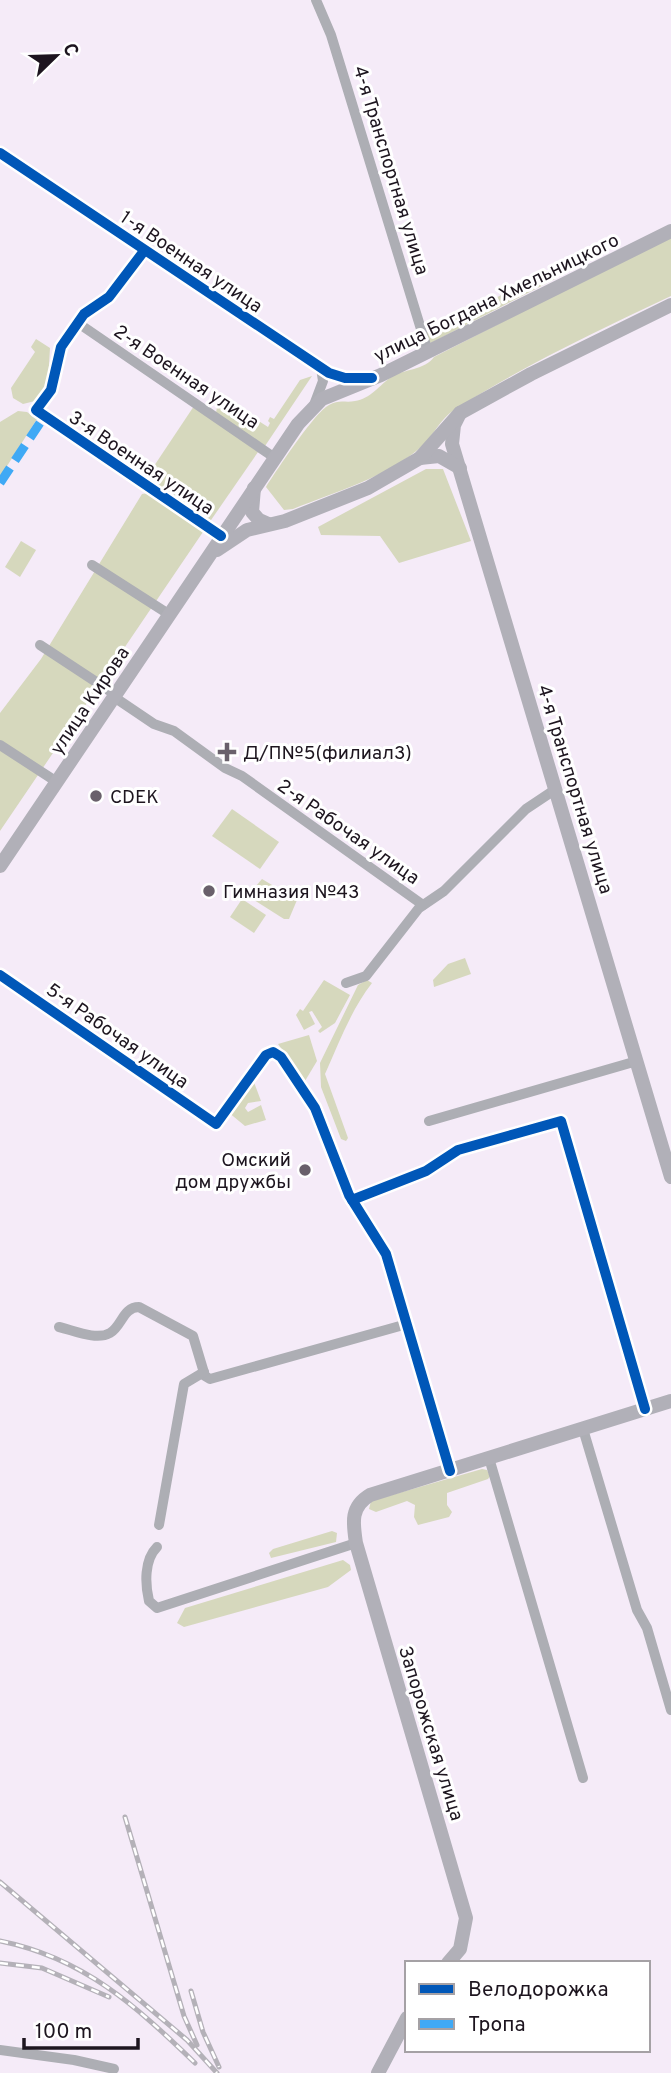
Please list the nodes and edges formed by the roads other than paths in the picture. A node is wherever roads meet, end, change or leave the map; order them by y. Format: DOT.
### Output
graph roads {
  1 [pos="316,0"];
  2 [pos="0,153"];
  3 [pos="671,231"];
  4 [pos="144,251"];
  5 [pos="671,305"];
  6 [pos="78,323"];
  7 [pos="428,352"];
  8 [pos="321,368"];
  9 [pos="372,378"];
  10 [pos="313,406"];
  11 [pos="460,414"];
  12 [pos="275,458"];
  13 [pos="420,458"];
  14 [pos="460,468"];
  15 [pos="255,486"];
  16 [pos="268,524"];
  17 [pos="221,536"];
  18 [pos="211,556"];
  19 [pos="92,565"];
  20 [pos="170,615"];
  21 [pos="40,645"];
  22 [pos="115,696"];
  23 [pos="0,745"];
  24 [pos="57,782"];
  25 [pos="556,789"];
  26 [pos="0,866"];
  27 [pos="423,905"];
  28 [pos="0,975"];
  29 [pos="346,983"];
  30 [pos="637,1061"];
  31 [pos="429,1121"];
  32 [pos="671,1177"];
  33 [pos="352,1200"];
  34 [pos="407,1324"];
  35 [pos="59,1327"];
  36 [pos="204,1372"];
  37 [pos="671,1401"];
  38 [pos="645,1409"];
  39 [pos="583,1429"];
  40 [pos="489,1458"];
  41 [pos="450,1471"];
  42 [pos="159,1525"];
  43 [pos="356,1543"];
  44 [pos="157,1547"];
  45 [pos="671,1710"];
  46 [pos="583,1778"];
  47 [pos="450,1961"];
  48 [pos="405,2022"];
  49 [pos="0,2050"];
  50 [pos="114,2069"];
  51 [pos="378,2073"];
  1 -- 7 [label="street, 4-я Транспортная улица"];
  2 -- 4 [label="street, 1-я Военная улица"];
  3 -- 7 [label="main road, улица Богдана Хмельницкого"];
  4 -- 6 [label="street"];
  4 -- 8 [label="street, 1-я Военная улица"];
  5 -- 11 [label="main road"];
  6 -- 12 [label="street, 2-я Военная улица"];
  6 -- 17 [label="street, 3-я Военная улица"];
  7 -- 9 [label="main road, улица Богдана Хмельницкого"];
  8 -- 9 [label="street, 1-я Военная улица"];
  8 -- 10 [label="street"];
  9 -- 10 [label="main road, улица Богдана Хмельницкого"];
  10 -- 12 [label="main road, улица Богдана Хмельницкого"];
  11 -- 13 [label="main road"];
  11 -- 14 [label="main road, 4-я Транспортная улица"];
  12 -- 15 [label="main road, улица Богдана Хмельницкого"];
  13 -- 14 [label="main road"];
  13 -- 16 [label="main road"];
  14 -- 25 [label="main road, 4-я Транспортная улица"];
  15 -- 16 [label="main road"];
  15 -- 17 [label="main road, улица Кирова"];
  16 -- 18 [label="main road, улица Кирова"];
  17 -- 18 [label="main road, улица Кирова"];
  18 -- 20 [label="main road, улица Кирова"];
  19 -- 20 [label="street"];
  20 -- 22 [label="main road, улица Кирова"];
  21 -- 22 [label="street, 2-я Рабочая улица"];
  22 -- 24 [label="main road, улица Кирова"];
  22 -- 27 [label="street, 2-я Рабочая улица"];
  23 -- 24 [label="street"];
  24 -- 26 [label="main road, улица Кирова"];
  25 -- 27 [label="street"];
  25 -- 30 [label="main road, 4-я Транспортная улица"];
  27 -- 29 [label="street"];
  28 -- 33 [label="street, 5-я Рабочая улица"];
  30 -- 31 [label="street"];
  30 -- 32 [label="main road, 4-я Транспортная улица"];
  33 -- 34 [label="street"];
  33 -- 38 [label="street"];
  34 -- 36 [label="street"];
  34 -- 41 [label="street"];
  35 -- 36 [label="street"];
  36 -- 42 [label="street"];
  37 -- 38 [label="main road"];
  38 -- 39 [label="main road"];
  39 -- 40 [label="main road"];
  39 -- 45 [label="street"];
  40 -- 41 [label="main road"];
  40 -- 46 [label="street"];
  41 -- 43 [label="main road, Запорожская улица"];
  43 -- 44 [label="street"];
  43 -- 47 [label="main road, Запорожская улица"];
  48 -- 51 [label="main road"];
  49 -- 50 [label="street"];
}
